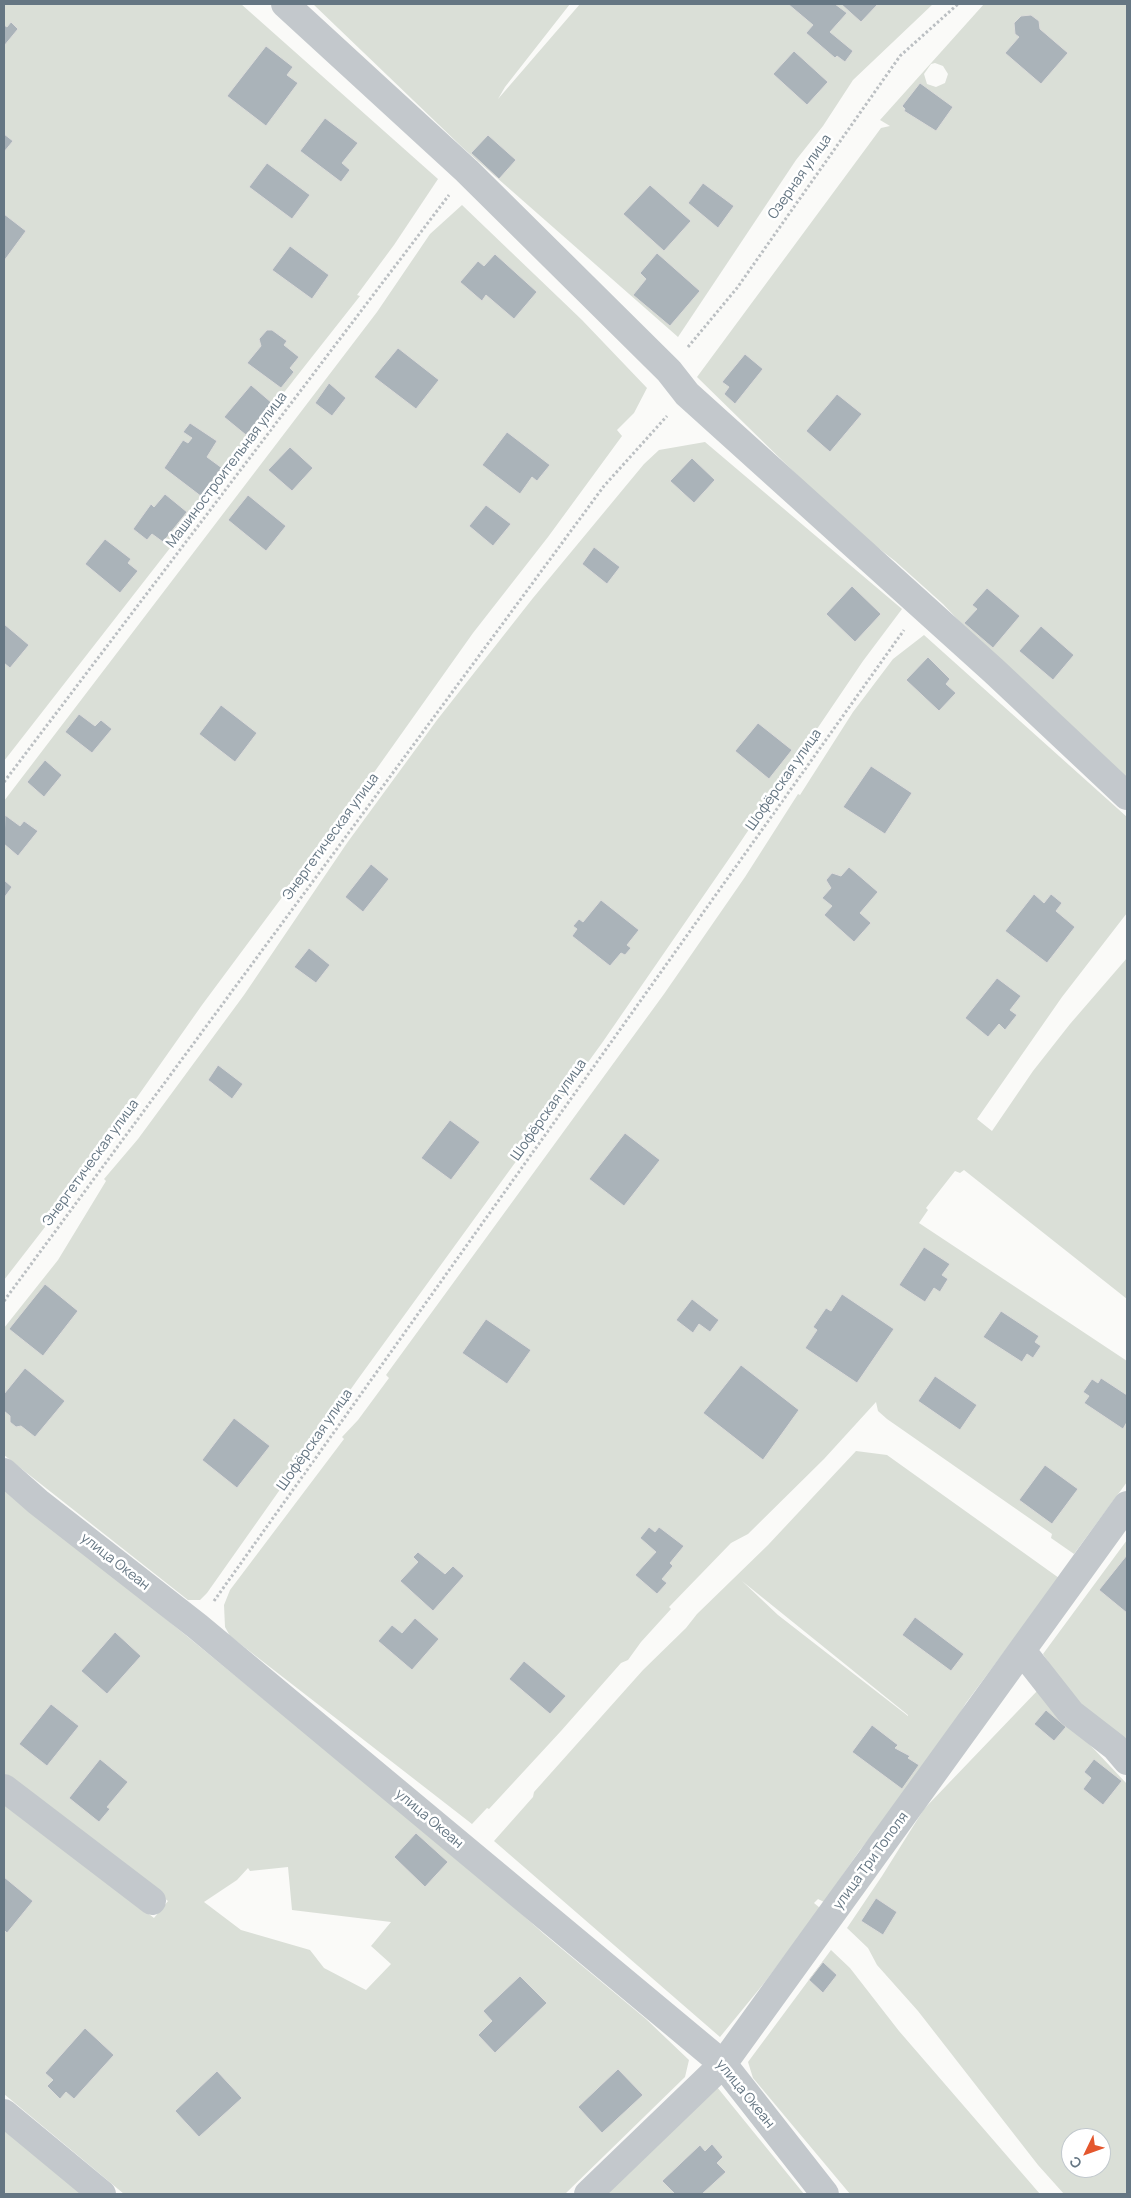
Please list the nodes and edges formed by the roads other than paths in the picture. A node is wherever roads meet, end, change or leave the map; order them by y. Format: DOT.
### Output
graph roads {
  1 [pos="285,4"];
  2 [pos="1127,796"];
  3 [pos="4,1472"];
  4 [pos="1127,1505"];
  5 [pos="1023,1652"];
  6 [pos="1127,1761"];
  7 [pos="4,1788"];
  8 [pos="152,1901"];
  9 [pos="723,2064"];
  10 [pos="4,2112"];
  11 [pos="102,2194"];
  12 [pos="588,2194"];
  13 [pos="825,2194"];
  1 -- 2 [label="street"];
  3 -- 9 [label="street, улица Океан"];
  4 -- 5 [label="street, улица Три Тополя"];
  5 -- 6 [label="street"];
  5 -- 9 [label="street, улица Три Тополя"];
  7 -- 8 [label="street"];
  9 -- 12 [label="street, улица Три Тополя"];
  9 -- 13 [label="street, улица Океан"];
  10 -- 11 [label="street"];
}
